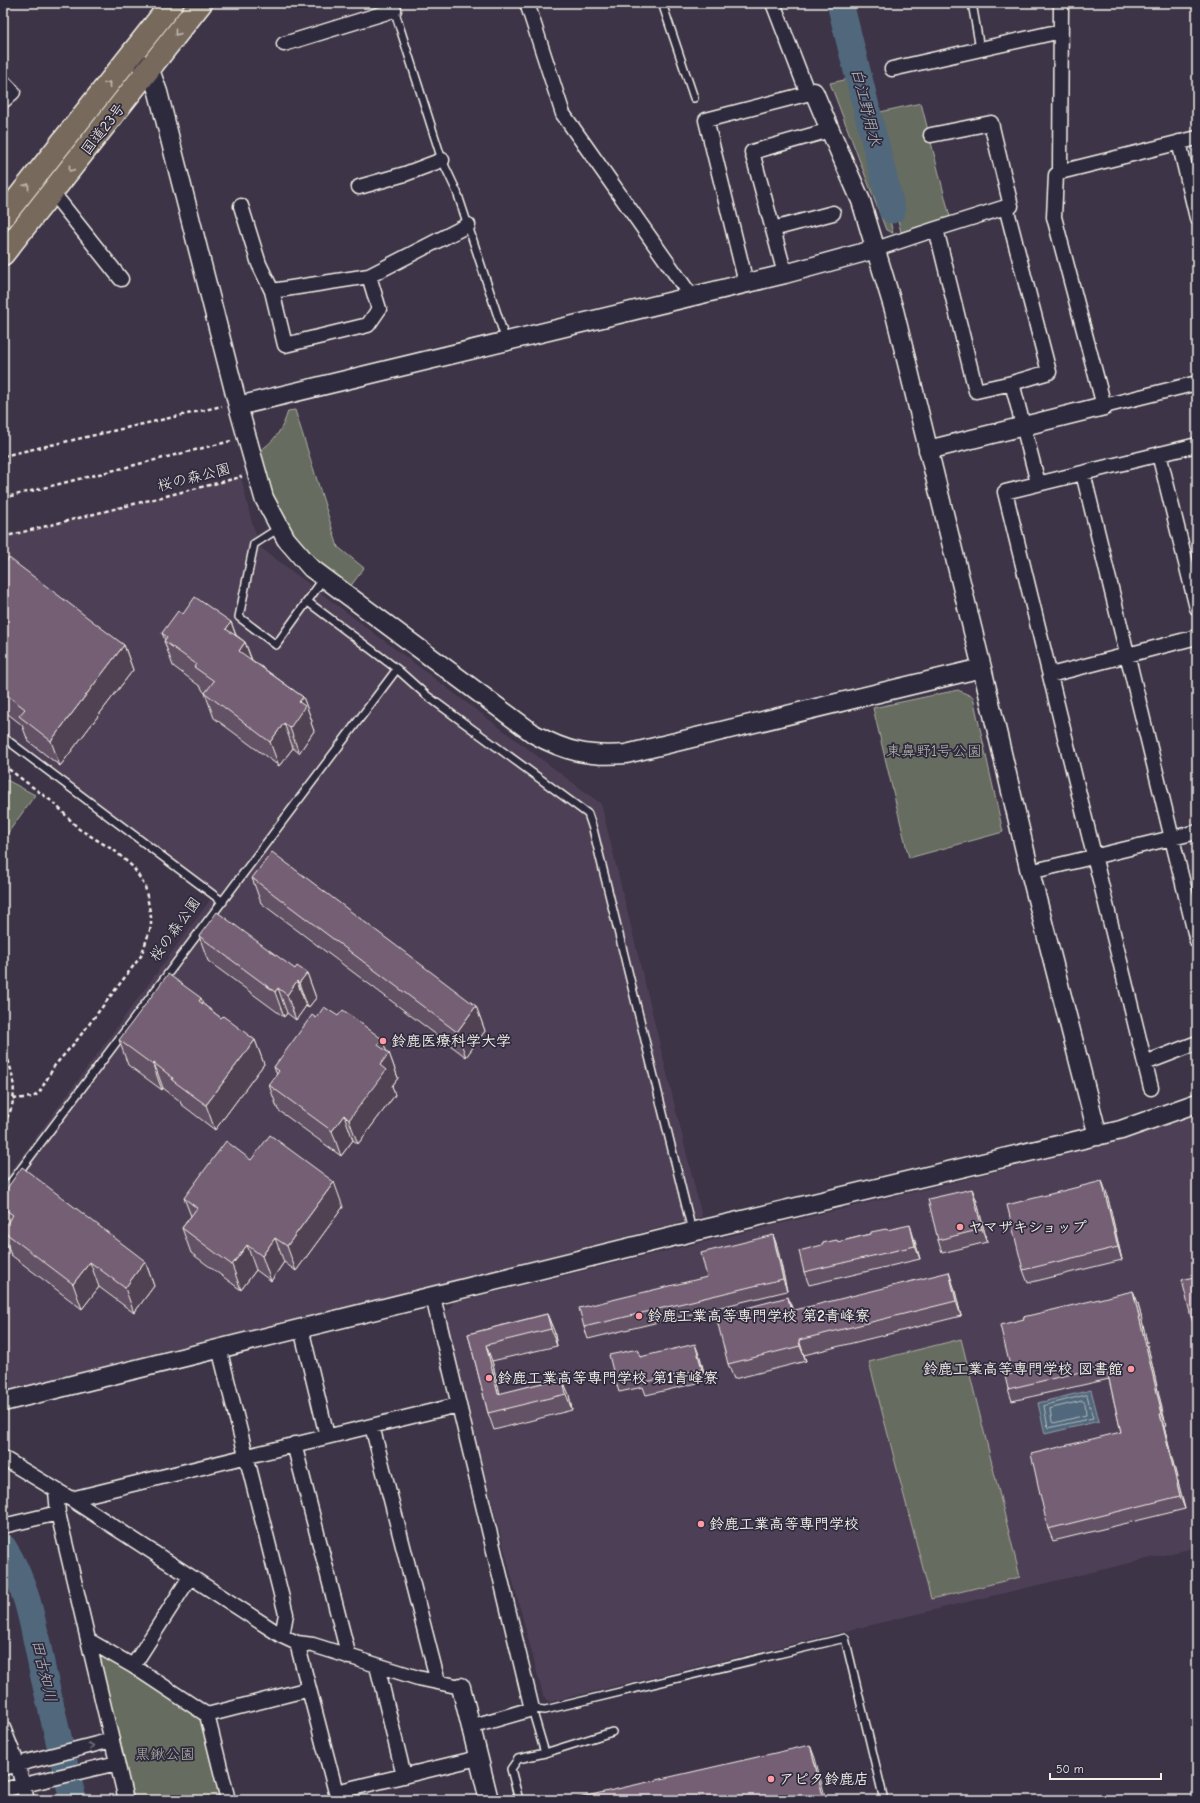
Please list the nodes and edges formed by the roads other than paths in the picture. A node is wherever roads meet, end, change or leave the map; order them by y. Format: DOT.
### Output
graph roads {
  1 [pos="172,3"];
  2 [pos="201,3"];
  3 [pos="527,3"];
  4 [pos="662,3"];
  5 [pos="773,3"];
  6 [pos="972,3"];
  7 [pos="1061,3"];
  8 [pos="393,7"];
  9 [pos="1061,31"];
  10 [pos="284,44"];
  11 [pos="980,49"];
  12 [pos="130,56"];
  13 [pos="892,69"];
  14 [pos="150,70"];
  15 [pos="3,82"];
  16 [pos="811,93"];
  17 [pos="694,98"];
  18 [pos="3,101"];
  19 [pos="830,130"];
  20 [pos="931,135"];
  21 [pos="1197,138"];
  22 [pos="1179,142"];
  23 [pos="442,160"];
  24 [pos="1060,172"];
  25 [pos="359,187"];
  26 [pos="60,202"];
  27 [pos="240,206"];
  28 [pos="1013,206"];
  29 [pos="833,213"];
  30 [pos="3,217"];
  31 [pos="1197,218"];
  32 [pos="468,225"];
  33 [pos="773,229"];
  34 [pos="936,229"];
  35 [pos="876,249"];
  36 [pos="3,254"];
  37 [pos="785,274"];
  38 [pos="369,276"];
  39 [pos="121,279"];
  40 [pos="746,283"];
  41 [pos="272,291"];
  42 [pos="691,296"];
  43 [pos="506,342"];
  44 [pos="1012,383"];
  45 [pos="1197,383"];
  46 [pos="1104,406"];
  47 [pos="231,409"];
  48 [pos="1023,426"];
  49 [pos="1197,445"];
  50 [pos="928,450"];
  51 [pos="1159,454"];
  52 [pos="1083,473"];
  53 [pos="1038,483"];
  54 [pos="279,528"];
  55 [pos="324,578"];
  56 [pos="308,602"];
  57 [pos="1197,608"];
  58 [pos="1197,637"];
  59 [pos="1127,655"];
  60 [pos="982,668"];
  61 [pos="397,669"];
  62 [pos="1050,674"];
  63 [pos="3,737"];
  64 [pos="1197,832"];
  65 [pos="1172,838"];
  66 [pos="1094,856"];
  67 [pos="1030,872"];
  68 [pos="223,902"];
  69 [pos="1197,941"];
  70 [pos="1197,1044"];
  71 [pos="1145,1064"];
  72 [pos="1151,1088"];
  73 [pos="1197,1103"];
  74 [pos="1098,1136"];
  75 [pos="3,1193"];
  76 [pos="692,1232"];
  77 [pos="433,1297"];
  78 [pos="301,1328"];
  79 [pos="219,1348"];
  80 [pos="3,1402"];
  81 [pos="458,1405"];
  82 [pos="372,1426"];
  83 [pos="327,1436"];
  84 [pos="294,1444"];
  85 [pos="245,1456"];
  86 [pos="3,1458"];
  87 [pos="56,1491"];
  88 [pos="71,1499"];
  89 [pos="58,1513"];
  90 [pos="3,1526"];
  91 [pos="190,1577"];
  92 [pos="282,1636"];
  93 [pos="88,1640"];
  94 [pos="298,1643"];
  95 [pos="349,1657"];
  96 [pos="133,1666"];
  97 [pos="377,1666"];
  98 [pos="438,1682"];
  99 [pos="460,1687"];
  100 [pos="309,1689"];
  101 [pos="532,1709"];
  102 [pos="207,1715"];
  103 [pos="470,1727"];
  104 [pos="3,1728"];
  105 [pos="612,1732"];
  106 [pos="112,1740"];
  107 [pos="545,1753"];
  108 [pos="478,1758"];
  109 [pos="17,1763"];
  110 [pos="117,1764"];
  111 [pos="3,1768"];
  112 [pos="404,1776"];
  113 [pos="24,1785"];
  114 [pos="3,1791"];
  115 [pos="337,1796"];
  116 [pos="28,1800"];
  117 [pos="126,1800"];
  118 [pos="228,1800"];
  119 [pos="489,1800"];
  120 [pos="519,1800"];
  121 [pos="884,1800"];
  1 -- 12 [label="highway, 国道23号"];
  2 -- 14 [label="highway, 国道23号, one-way"];
  3 -- 42 [label="street"];
  4 -- 17 [label="lane"];
  5 -- 16 [label="street"];
  6 -- 11 [label="lane"];
  7 -- 9 [label="street"];
  8 -- 10 [label="street"];
  8 -- 23 [label="lane"];
  9 -- 11 [label="street"];
  9 -- 24 [label="street"];
  11 -- 13 [label="street"];
  12 -- 14 [label="street"];
  30 -- 12 [label="highway, 国道23号, one-way"];
  14 -- 36 [label="highway, 国道23号, one-way"];
  14 -- 47 [label="street"];
  15 -- 18 [label="street"];
  16 -- 19 [label="street"];
  16 -- 40 [label="street"];
  19 -- 33 [label="street"];
  19 -- 35 [label="street"];
  20 -- 28 [label="street"];
  21 -- 22 [label="street"];
  22 -- 24 [label="street"];
  22 -- 31 [label="street"];
  23 -- 25 [label="street"];
  23 -- 32 [label="lane"];
  24 -- 46 [label="street"];
  26 -- 39 [label="street"];
  27 -- 41 [label="street"];
  28 -- 34 [label="street"];
  28 -- 44 [label="street"];
  29 -- 33 [label="street"];
  32 -- 38 [label="street"];
  32 -- 43 [label="lane"];
  33 -- 37 [label="street"];
  34 -- 35 [label="street"];
  34 -- 44 [label="street"];
  35 -- 37 [label="street"];
  35 -- 50 [label="street"];
  37 -- 40 [label="street"];
  38 -- 41 [label="street"];
  38 -- 41 [label="street"];
  40 -- 42 [label="street"];
  42 -- 43 [label="street"];
  43 -- 47 [label="street"];
  44 -- 48 [label="street"];
  45 -- 46 [label="street"];
  46 -- 48 [label="street"];
  47 -- 54 [label="street"];
  48 -- 50 [label="street"];
  48 -- 53 [label="street"];
  49 -- 51 [label="street"];
  50 -- 60 [label="street"];
  51 -- 52 [label="street"];
  51 -- 57 [label="street"];
  52 -- 53 [label="street"];
  52 -- 59 [label="street"];
  53 -- 62 [label="street"];
  54 -- 55 [label="street"];
  54 -- 56 [label="lane"];
  55 -- 56 [label="lane"];
  55 -- 60 [label="street"];
  56 -- 61 [label="lane"];
  58 -- 59 [label="street"];
  59 -- 62 [label="street"];
  59 -- 65 [label="street"];
  60 -- 67 [label="street"];
  61 -- 68 [label="lane"];
  61 -- 76 [label="lane"];
  62 -- 66 [label="street"];
  63 -- 68 [label="lane"];
  64 -- 65 [label="street"];
  65 -- 66 [label="street"];
  65 -- 69 [label="street"];
  66 -- 67 [label="street"];
  66 -- 71 [label="street"];
  67 -- 74 [label="street"];
  68 -- 75 [label="lane"];
  70 -- 71 [label="street"];
  71 -- 72 [label="street"];
  73 -- 74 [label="street"];
  74 -- 76 [label="street"];
  76 -- 77 [label="street"];
  77 -- 78 [label="street"];
  77 -- 81 [label="street"];
  78 -- 79 [label="street"];
  78 -- 83 [label="street"];
  79 -- 80 [label="street"];
  79 -- 85 [label="street"];
  81 -- 82 [label="street"];
  81 -- 101 [label="street"];
  82 -- 83 [label="street"];
  82 -- 98 [label="street"];
  83 -- 84 [label="street"];
  84 -- 85 [label="street"];
  84 -- 95 [label="street"];
  85 -- 88 [label="street"];
  85 -- 92 [label="street"];
  86 -- 87 [label="street"];
  87 -- 88 [label="street"];
  87 -- 89 [label="street"];
  88 -- 91 [label="street"];
  89 -- 90 [label="street"];
  89 -- 93 [label="street"];
  91 -- 92 [label="street"];
  91 -- 96 [label="street"];
  92 -- 94 [label="street"];
  93 -- 96 [label="street"];
  93 -- 106 [label="street"];
  94 -- 95 [label="street"];
  94 -- 100 [label="street"];
  95 -- 97 [label="street"];
  96 -- 102 [label="street"];
  97 -- 98 [label="street"];
  97 -- 112 [label="street"];
  98 -- 99 [label="street"];
  99 -- 103 [label="street"];
  100 -- 102 [label="street"];
  100 -- 115 [label="street"];
  101 -- 103 [label="street"];
  101 -- 107 [label="lane"];
  101 -- 121 [label="lane"];
  102 -- 118 [label="street"];
  103 -- 108 [label="street"];
  104 -- 109 [label="street"];
  105 -- 107 [label="lane"];
  109 -- 106 [label="street, one-way"];
  106 -- 110 [label="street"];
  107 -- 120 [label="lane"];
  108 -- 112 [label="street"];
  108 -- 119 [label="street"];
  109 -- 111 [label="street"];
  109 -- 113 [label="street"];
  110 -- 113 [label="street"];
  110 -- 117 [label="street"];
  112 -- 115 [label="street"];
  113 -- 114 [label="street"];
  113 -- 116 [label="street"];
}
